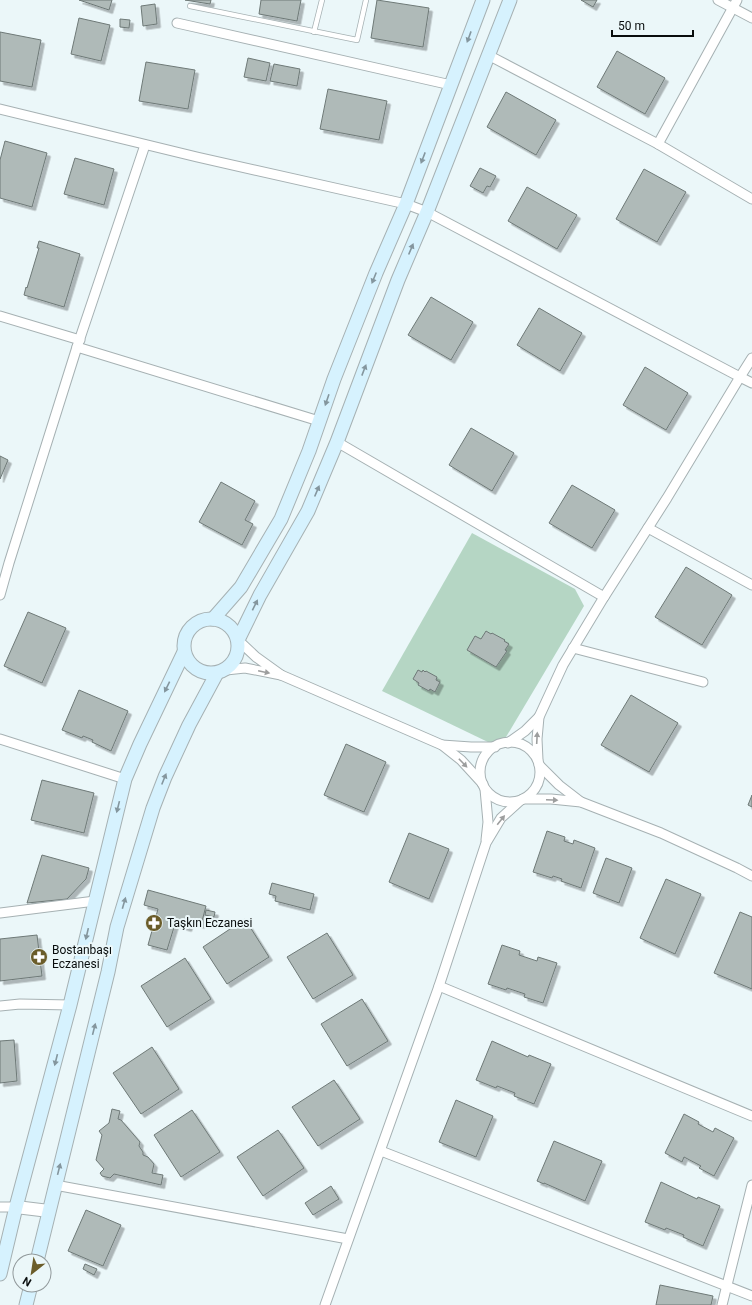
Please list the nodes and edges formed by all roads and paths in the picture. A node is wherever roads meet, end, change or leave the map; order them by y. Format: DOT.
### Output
graph roads {
  1 [pos="322,0"];
  2 [pos="366,0"];
  3 [pos="482,0"];
  4 [pos="510,0"];
  5 [pos="718,0"];
  6 [pos="735,4"];
  7 [pos="190,6"];
  8 [pos="752,18"];
  9 [pos="177,23"];
  10 [pos="314,32"];
  11 [pos="488,55"];
  12 [pos="451,85"];
  13 [pos="0,109"];
  14 [pos="658,144"];
  15 [pos="145,145"];
  16 [pos="752,199"];
  17 [pos="406,204"];
  18 [pos="427,212"];
  19 [pos="0,316"];
  20 [pos="79,344"];
  21 [pos="752,358"];
  22 [pos="740,377"];
  23 [pos="752,383"];
  24 [pos="319,421"];
  25 [pos="337,442"];
  26 [pos="648,528"];
  27 [pos="752,585"];
  28 [pos="0,595"];
  29 [pos="604,597"];
  30 [pos="213,619"];
  31 [pos="238,640"];
  32 [pos="573,648"];
  33 [pos="184,652"];
  34 [pos="222,672"];
  35 [pos="281,676"];
  36 [pos="703,682"];
  37 [pos="540,717"];
  38 [pos="0,739"];
  39 [pos="508,742"];
  40 [pos="442,745"];
  41 [pos="495,747"];
  42 [pos="538,762"];
  43 [pos="125,779"];
  44 [pos="484,786"];
  45 [pos="522,800"];
  46 [pos="581,802"];
  47 [pos="486,843"];
  48 [pos="737,868"];
  49 [pos="752,872"];
  50 [pos="752,876"];
  51 [pos="95,901"];
  52 [pos="0,913"];
  53 [pos="439,986"];
  54 [pos="70,1005"];
  55 [pos="0,1006"];
  56 [pos="752,1116"];
  57 [pos="381,1151"];
  58 [pos="55,1185"];
  59 [pos="752,1185"];
  60 [pos="0,1207"];
  61 [pos="16,1207"];
  62 [pos="49,1211"];
  63 [pos="348,1239"];
  64 [pos="39,1253"];
  65 [pos="0,1274"];
  66 [pos="726,1285"];
  67 [pos="29,1293"];
  68 [pos="752,1296"];
  69 [pos="26,1305"];
  70 [pos="325,1305"];
  71 [pos="722,1305"];
  1 -- 10 [label="lane"];
  2 -- 10 [label="lane"];
  3 -- 12 [label="main road, one-way"];
  4 -- 11 [label="main road"];
  5 -- 6 [label="street"];
  6 -- 8 [label="street"];
  6 -- 14 [label="street"];
  7 -- 10 [label="lane"];
  9 -- 12 [label="street"];
  11 -- 14 [label="street"];
  11 -- 18 [label="main road"];
  12 -- 17 [label="main road, one-way"];
  13 -- 15 [label="street"];
  14 -- 16 [label="street"];
  15 -- 17 [label="street"];
  15 -- 20 [label="street"];
  17 -- 18 [label="street"];
  17 -- 24 [label="main road, one-way"];
  18 -- 22 [label="street"];
  25 -- 18 [label="main road, one-way"];
  19 -- 20 [label="street"];
  20 -- 24 [label="street"];
  20 -- 28 [label="street"];
  21 -- 22 [label="street"];
  22 -- 23 [label="street"];
  22 -- 26 [label="street"];
  24 -- 30 [label="main road"];
  25 -- 29 [label="street"];
  31 -- 25 [label="main road, one-way"];
  26 -- 27 [label="street"];
  26 -- 29 [label="street"];
  29 -- 32 [label="street"];
  30 -- 31 [label="main road"];
  30 -- 33 [label="main road"];
  31 -- 34 [label="main road"];
  31 -- 35 [label="street"];
  32 -- 36 [label="street"];
  32 -- 37 [label="street"];
  33 -- 34 [label="main road"];
  33 -- 43 [label="main road, one-way"];
  34 -- 35 [label="street, one-way"];
  58 -- 34 [label="main road, one-way"];
  35 -- 40 [label="street"];
  37 -- 39 [label="street"];
  42 -- 37 [label="street, one-way"];
  38 -- 43 [label="street"];
  39 -- 41 [label="street"];
  39 -- 42 [label="street"];
  40 -- 41 [label="street"];
  40 -- 44 [label="street, one-way"];
  41 -- 44 [label="street"];
  42 -- 45 [label="street"];
  42 -- 46 [label="street"];
  43 -- 51 [label="main road, one-way"];
  44 -- 45 [label="street"];
  44 -- 47 [label="street"];
  45 -- 46 [label="street, one-way"];
  47 -- 45 [label="street, one-way"];
  46 -- 48 [label="street"];
  47 -- 53 [label="street"];
  48 -- 49 [label="street"];
  48 -- 50 [label="street"];
  51 -- 52 [label="street"];
  51 -- 54 [label="main road, one-way"];
  53 -- 56 [label="street"];
  53 -- 57 [label="street"];
  54 -- 55 [label="street"];
  54 -- 61 [label="main road, one-way"];
  57 -- 63 [label="street"];
  57 -- 66 [label="street"];
  58 -- 62 [label="main road"];
  58 -- 63 [label="street"];
  59 -- 66 [label="street"];
  60 -- 61 [label="street"];
  61 -- 62 [label="street"];
  61 -- 65 [label="main road"];
  62 -- 64 [label="main road"];
  63 -- 70 [label="street"];
  66 -- 68 [label="street"];
  66 -- 71 [label="street"];
  67 -- 69 [label="main road"];
}
